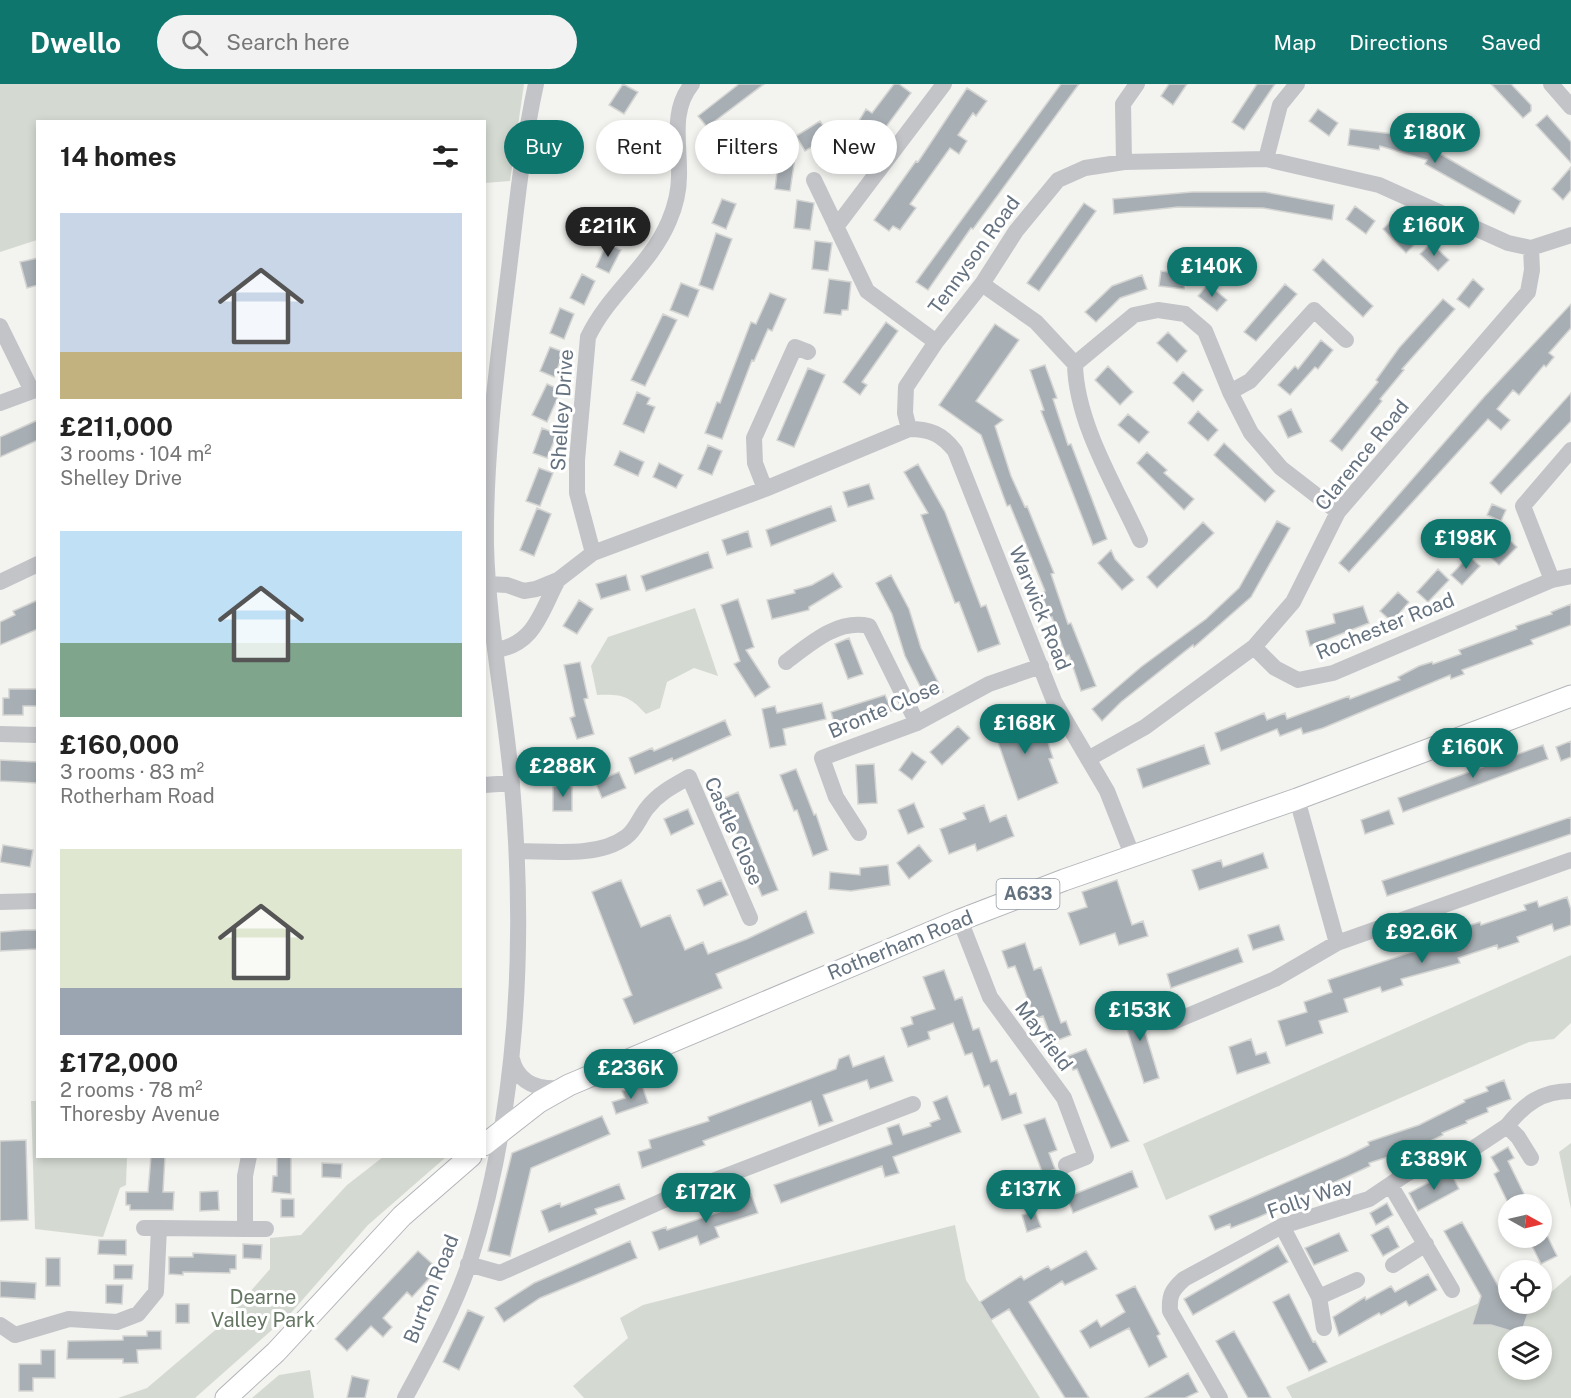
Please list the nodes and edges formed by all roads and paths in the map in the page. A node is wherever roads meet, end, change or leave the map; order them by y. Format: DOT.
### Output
graph roads {
  1 [pos="536,84"];
  2 [pos="692,84"];
  3 [pos="944,84"];
  4 [pos="1137,84"];
  5 [pos="1297,84"];
  6 [pos="1558,87"];
  7 [pos="1571,107"];
  8 [pos="1266,159"];
  9 [pos="1124,162"];
  10 [pos="814,180"];
  11 [pos="836,226"];
  12 [pos="1571,235"];
  13 [pos="1531,248"];
  14 [pos="982,284"];
  15 [pos="0,326"];
  16 [pos="1346,340"];
  17 [pos="936,342"];
  18 [pos="808,352"];
  19 [pos="491,364"];
  20 [pos="1075,364"];
  21 [pos="34,389"];
  22 [pos="1230,392"];
  23 [pos="0,403"];
  24 [pos="909,429"];
  25 [pos="1571,450"];
  26 [pos="765,489"];
  27 [pos="1338,512"];
  28 [pos="1140,540"];
  29 [pos="593,553"];
  30 [pos="36,565"];
  31 [pos="1571,576"];
  32 [pos="558,580"];
  33 [pos="1552,580"];
  34 [pos="0,582"];
  35 [pos="488,584"];
  36 [pos="1254,647"];
  37 [pos="495,650"];
  38 [pos="786,662"];
  39 [pos="1041,666"];
  40 [pos="1571,696"];
  41 [pos="917,723"];
  42 [pos="0,734"];
  43 [pos="36,735"];
  44 [pos="1088,759"];
  45 [pos="512,783"];
  46 [pos="486,785"];
  47 [pos="1297,799"];
  48 [pos="860,833"];
  49 [pos="517,851"];
  50 [pos="1133,857"];
  51 [pos="1571,860"];
  52 [pos="36,901"];
  53 [pos="0,902"];
  54 [pos="750,918"];
  55 [pos="960,920"];
  56 [pos="1337,943"];
  57 [pos="1173,1022"];
  58 [pos="511,1055"];
  59 [pos="562,1088"];
  60 [pos="1571,1091"];
  61 [pos="913,1104"];
  62 [pos="1507,1126"];
  63 [pos="502,1130"];
  64 [pos="486,1143"];
  65 [pos="248,1158"];
  66 [pos="469,1158"];
  67 [pos="1531,1158"];
  68 [pos="1066,1165"];
  69 [pos="1391,1186"];
  70 [pos="1282,1226"];
  71 [pos="245,1229"];
  72 [pos="266,1229"];
  73 [pos="1426,1244"];
  74 [pos="468,1264"];
  75 [pos="1392,1265"];
  76 [pos="1358,1280"];
  77 [pos="1452,1290"];
  78 [pos="1319,1297"];
  79 [pos="0,1325"];
  80 [pos="1324,1328"];
  81 [pos="226,1398"];
  82 [pos="405,1398"];
  83 [pos="1220,1398"];
  1 -- 19 [label="street, Burton Road"];
  2 -- 29 [label="street, Shelley Drive"];
  3 -- 11 [label="street"];
  4 -- 9 [label="street"];
  5 -- 8 [label="street"];
  6 -- 7 [label="street"];
  8 -- 9 [label="street, Tennyson Road"];
  8 -- 13 [label="street, Tennyson Road"];
  9 -- 14 [label="street, Tennyson Road"];
  10 -- 11 [label="street"];
  11 -- 17 [label="street"];
  12 -- 13 [label="street"];
  13 -- 27 [label="street, Clarence Road"];
  14 -- 17 [label="street, Tennyson Road"];
  14 -- 20 [label="street"];
  15 -- 21 [label="street"];
  16 -- 22 [label="street"];
  17 -- 24 [label="street, Tennyson Road"];
  18 -- 26 [label="street"];
  19 -- 35 [label="street, Burton Road"];
  20 -- 22 [label="street"];
  20 -- 28 [label="street"];
  21 -- 23 [label="street"];
  22 -- 27 [label="street"];
  24 -- 26 [label="street"];
  24 -- 39 [label="street, Warwick Road"];
  25 -- 33 [label="street"];
  26 -- 29 [label="street"];
  27 -- 36 [label="street, Clarence Road"];
  29 -- 32 [label="street"];
  30 -- 34 [label="street"];
  31 -- 33 [label="street, Rochester Road"];
  32 -- 35 [label="street"];
  32 -- 37 [label="street"];
  33 -- 36 [label="street, Rochester Road"];
  35 -- 37 [label="street, Burton Road"];
  36 -- 44 [label="street, Clarence Road"];
  37 -- 45 [label="street, Burton Road"];
  38 -- 41 [label="street"];
  39 -- 41 [label="street, Bronte Close"];
  39 -- 44 [label="street, Warwick Road"];
  40 -- 47 [label="main road, Rotherham Road / A633"];
  41 -- 48 [label="street, Bronte Close"];
  42 -- 43 [label="street"];
  44 -- 50 [label="street, Warwick Road"];
  45 -- 46 [label="street"];
  45 -- 49 [label="street, Burton Road"];
  47 -- 50 [label="main road, Rotherham Road / A633"];
  47 -- 56 [label="street"];
  49 -- 54 [label="street, Castle Close"];
  49 -- 58 [label="street, Burton Road"];
  50 -- 55 [label="main road, Rotherham Road / A633"];
  51 -- 56 [label="street"];
  52 -- 53 [label="street"];
  55 -- 59 [label="main road, Rotherham Road / A633"];
  55 -- 68 [label="street, Mayfield"];
  56 -- 57 [label="street"];
  58 -- 59 [label="street"];
  58 -- 63 [label="street, Burton Road"];
  59 -- 63 [label="main road, Rotherham Road / A633"];
  60 -- 62 [label="street, Folly Way"];
  61 -- 74 [label="street"];
  62 -- 67 [label="street"];
  62 -- 69 [label="street, Folly Way"];
  63 -- 64 [label="main road, Rotherham Road / A633"];
  63 -- 74 [label="street, Burton Road"];
  65 -- 71 [label="street"];
  66 -- 81 [label="main road"];
  69 -- 70 [label="street, Folly Way"];
  69 -- 73 [label="street"];
  70 -- 78 [label="street"];
  70 -- 83 [label="street, Folly Way"];
  71 -- 72 [label="street"];
  71 -- 79 [label="street"];
  73 -- 75 [label="street"];
  73 -- 77 [label="street"];
  74 -- 82 [label="street, Burton Road"];
  76 -- 78 [label="street"];
  78 -- 80 [label="street"];
}
